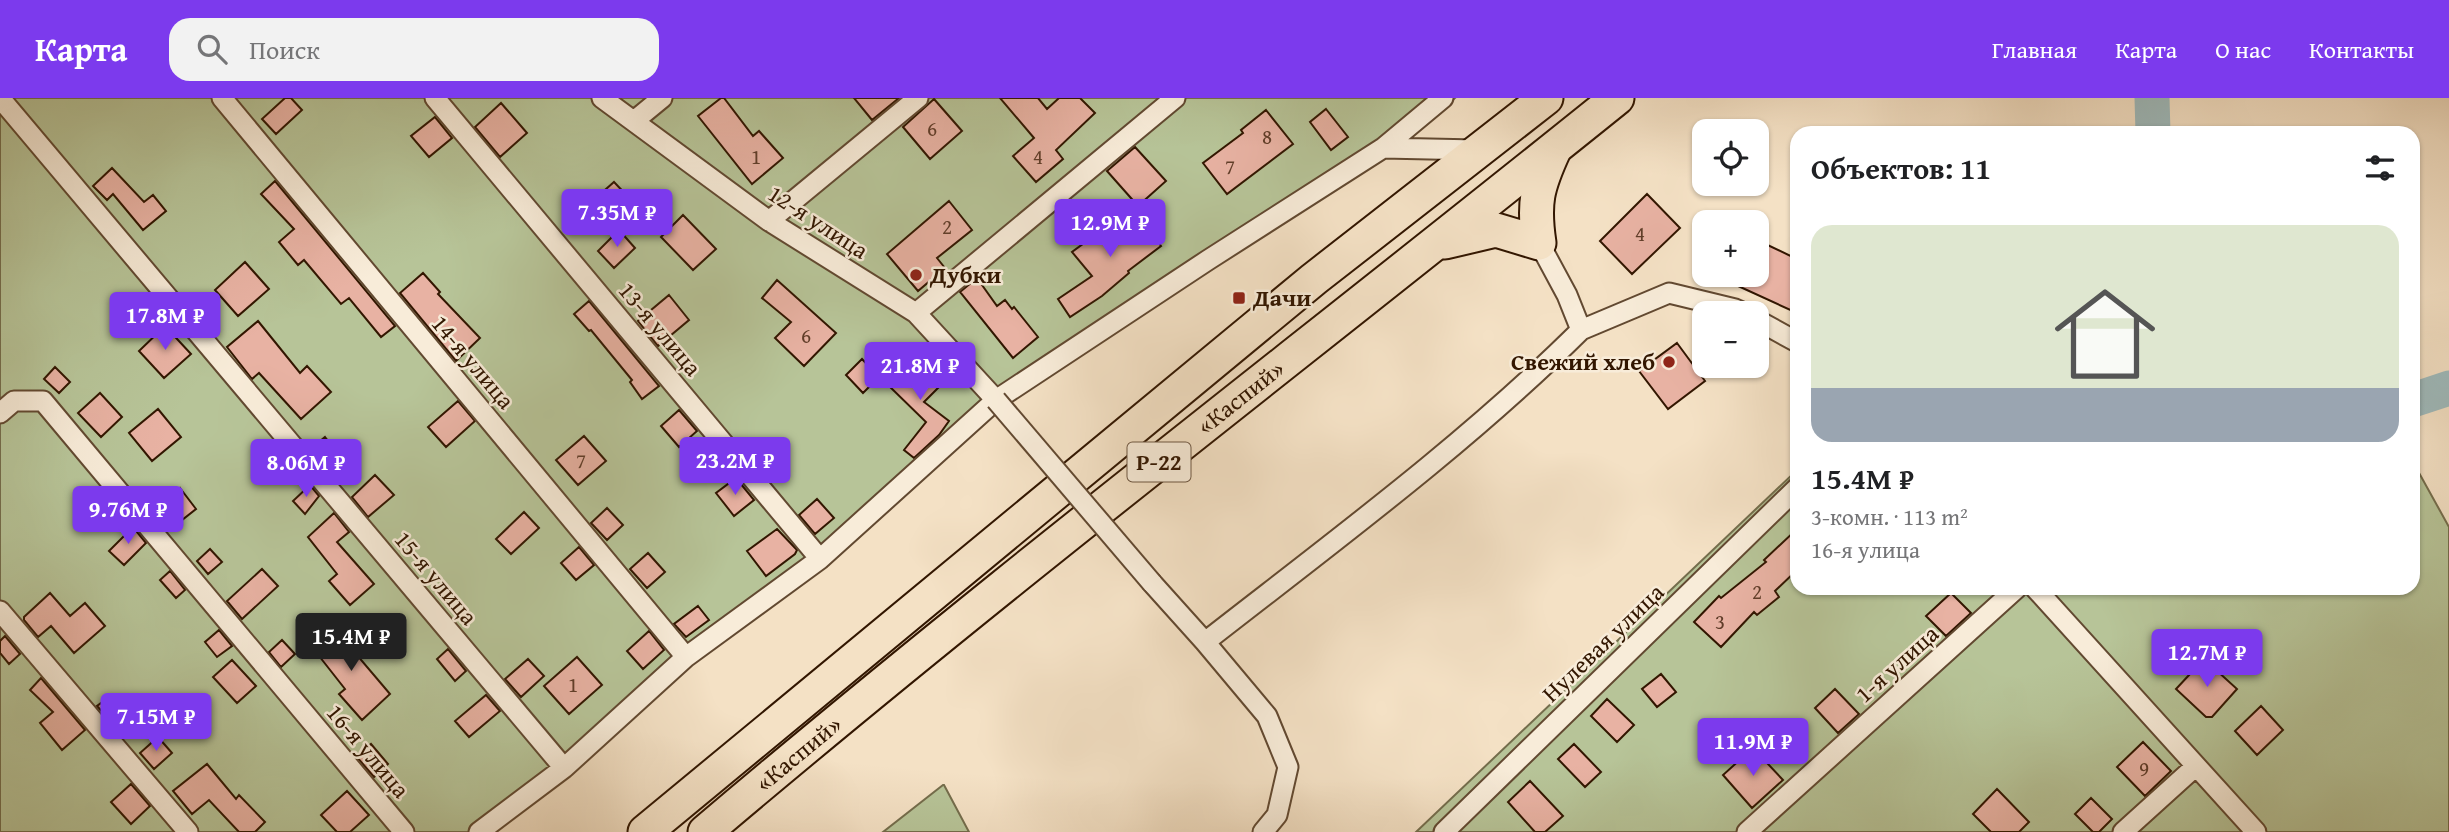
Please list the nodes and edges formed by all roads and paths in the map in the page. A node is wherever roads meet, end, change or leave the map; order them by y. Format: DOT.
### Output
graph roads {
  1 [pos="0,98"];
  2 [pos="222,98"];
  3 [pos="435,98"];
  4 [pos="602,98"];
  5 [pos="662,98"];
  6 [pos="918,98"];
  7 [pos="1175,98"];
  8 [pos="1443,98"];
  9 [pos="1546,98"];
  10 [pos="1617,98"];
  11 [pos="634,121"];
  12 [pos="1383,148"];
  13 [pos="1556,148"];
  14 [pos="1480,150"];
  15 [pos="769,221"];
  16 [pos="1539,243"];
  17 [pos="1436,244"];
  18 [pos="1702,301"];
  19 [pos="916,313"];
  20 [pos="1769,327"];
  21 [pos="1581,330"];
  22 [pos="1790,338"];
  23 [pos="996,400"];
  24 [pos="7,407"];
  25 [pos="1790,495"];
  26 [pos="820,559"];
  27 [pos="2009,595"];
  28 [pos="2041,595"];
  29 [pos="0,611"];
  30 [pos="1205,642"];
  31 [pos="686,657"];
  32 [pos="2196,766"];
  33 [pos="564,768"];
  34 [pos="188,832"];
  35 [pos="404,832"];
  36 [pos="479,832"];
  37 [pos="645,832"];
  38 [pos="705,832"];
  39 [pos="1263,832"];
  40 [pos="1444,832"];
  41 [pos="1747,832"];
  42 [pos="2123,832"];
  43 [pos="2256,832"];
  1 -- 33 [label="street, 15-я улица"];
  2 -- 31 [label="street, 14-я улица"];
  3 -- 26 [label="street, 13-я улица"];
  4 -- 11 [label="street, 12-я улица"];
  5 -- 11 [label="street"];
  6 -- 15 [label="street"];
  7 -- 19 [label="street"];
  8 -- 12 [label="street"];
  9 -- 14 [label="highway, «Каспий» / Р-22"];
  10 -- 13 [label="highway, «Каспий» / Р-22"];
  11 -- 15 [label="street, 12-я улица"];
  12 -- 14 [label="street"];
  12 -- 23 [label="street"];
  13 -- 16 [label="highway"];
  13 -- 17 [label="highway, «Каспий» / Р-22"];
  14 -- 37 [label="highway, «Каспий» / Р-22"];
  15 -- 19 [label="street, 12-я улица"];
  16 -- 17 [label="highway"];
  16 -- 21 [label="street"];
  17 -- 38 [label="highway, «Каспий» / Р-22"];
  18 -- 21 [label="street"];
  19 -- 23 [label="street, 12-я улица"];
  20 -- 22 [label="street"];
  21 -- 30 [label="street"];
  23 -- 26 [label="street"];
  23 -- 30 [label="street, 12-я улица, bridge"];
  24 -- 35 [label="street, 16-я улица"];
  25 -- 40 [label="street, Нулевая улица"];
  26 -- 31 [label="street"];
  27 -- 41 [label="street, 1-я улица"];
  28 -- 32 [label="street"];
  29 -- 34 [label="street"];
  30 -- 39 [label="street, 12-я улица"];
  31 -- 33 [label="street"];
  32 -- 42 [label="street"];
  32 -- 43 [label="street"];
  33 -- 36 [label="street"];
}
